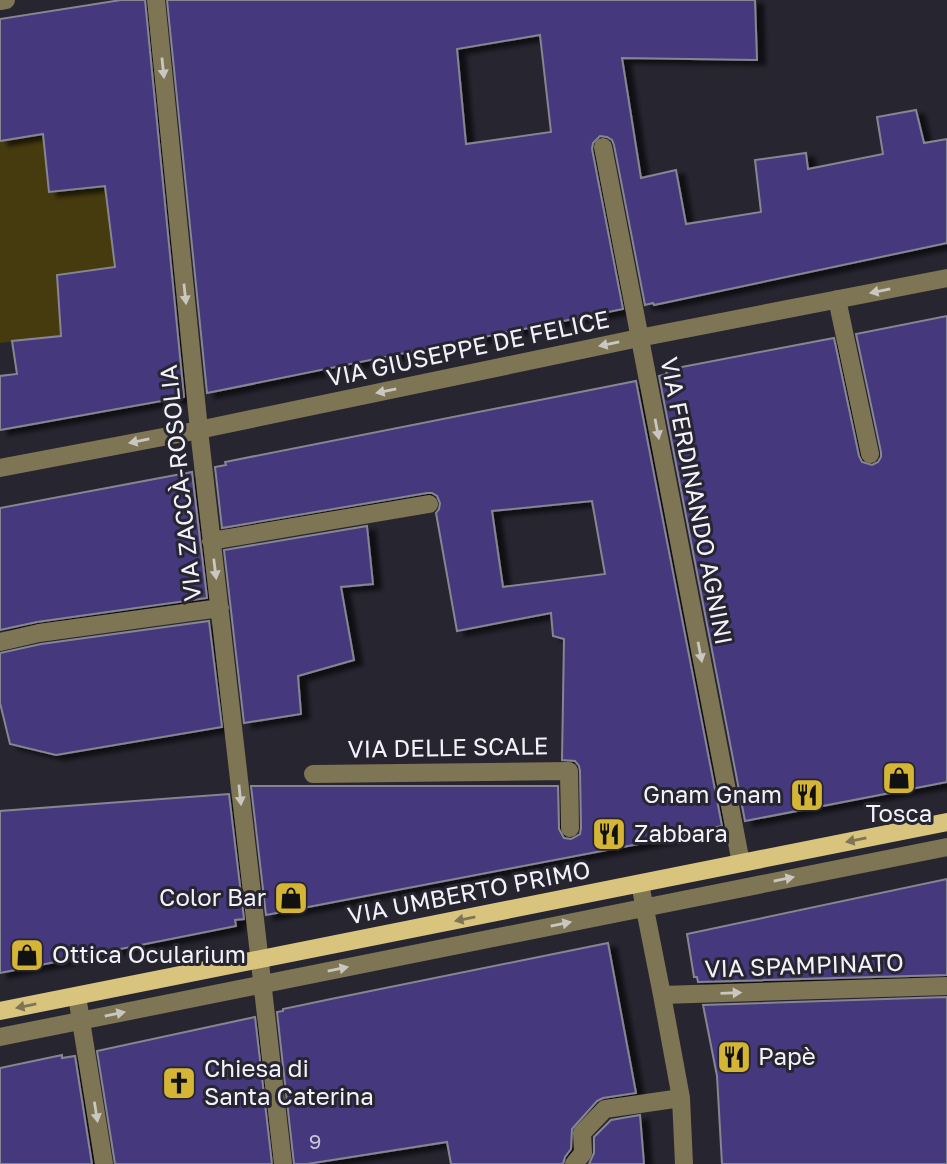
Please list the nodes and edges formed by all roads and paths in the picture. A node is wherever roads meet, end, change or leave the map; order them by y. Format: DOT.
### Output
graph roads {
  1 [pos="6,0"];
  2 [pos="156,0"];
  3 [pos="0,1"];
  4 [pos="603,147"];
  5 [pos="947,278"];
  6 [pos="837,299"];
  7 [pos="639,338"];
  8 [pos="199,430"];
  9 [pos="870,454"];
  10 [pos="0,468"];
  11 [pos="429,504"];
  12 [pos="211,541"];
  13 [pos="219,608"];
  14 [pos="0,642"];
  15 [pos="313,774"];
  16 [pos="947,822"];
  17 [pos="570,828"];
  18 [pos="947,847"];
  19 [pos="741,863"];
  20 [pos="640,884"];
  21 [pos="644,907"];
  22 [pos="259,960"];
  23 [pos="262,984"];
  24 [pos="947,986"];
  25 [pos="662,995"];
  26 [pos="76,996"];
  27 [pos="0,1011"];
  28 [pos="82,1021"];
  29 [pos="0,1037"];
  30 [pos="681,1098"];
  31 [pos="104,1164"];
  32 [pos="283,1164"];
  33 [pos="574,1164"];
  34 [pos="684,1164"];
  1 -- 3 [label="street"];
  2 -- 8 [label="street, VIA ZACCÀ-ROSOLIA, one-way"];
  4 -- 7 [label="street, VIA FERDINANDO AGNINI"];
  5 -- 6 [label="street, VIA GIUSEPPE DE FELICE, one-way"];
  6 -- 7 [label="street, VIA GIUSEPPE DE FELICE"];
  6 -- 9 [label="street"];
  7 -- 8 [label="street, VIA GIUSEPPE DE FELICE, one-way"];
  7 -- 19 [label="street, VIA FERDINANDO AGNINI, one-way"];
  8 -- 10 [label="street, VIA GIUSEPPE DE FELICE, one-way"];
  8 -- 12 [label="street, VIA ZACCÀ-ROSOLIA"];
  11 -- 12 [label="street"];
  12 -- 13 [label="street, VIA ZACCÀ-ROSOLIA, one-way"];
  13 -- 14 [label="street"];
  13 -- 22 [label="street, VIA ZACCÀ-ROSOLIA, one-way"];
  15 -- 17 [label="street, VIA DELLE SCALE"];
  16 -- 19 [label="main road, VIA UMBERTO PRIMO, one-way"];
  21 -- 18 [label="street, one-way"];
  19 -- 20 [label="main road, VIA UMBERTO PRIMO"];
  20 -- 21 [label="street"];
  20 -- 22 [label="main road, VIA UMBERTO PRIMO, one-way"];
  23 -- 21 [label="street, one-way"];
  21 -- 25 [label="street"];
  22 -- 23 [label="street, VIA ZACCÀ-ROSOLIA"];
  22 -- 26 [label="main road, VIA UMBERTO PRIMO"];
  28 -- 23 [label="street, one-way"];
  23 -- 32 [label="street, VIA ZACCÀ-ROSOLIA"];
  25 -- 24 [label="street, VIA SPAMPINATO, one-way"];
  25 -- 30 [label="street"];
  26 -- 27 [label="main road, VIA UMBERTO PRIMO, one-way"];
  26 -- 28 [label="street"];
  28 -- 29 [label="street"];
  28 -- 31 [label="street, one-way"];
  30 -- 33 [label="street"];
  30 -- 34 [label="street"];
}
